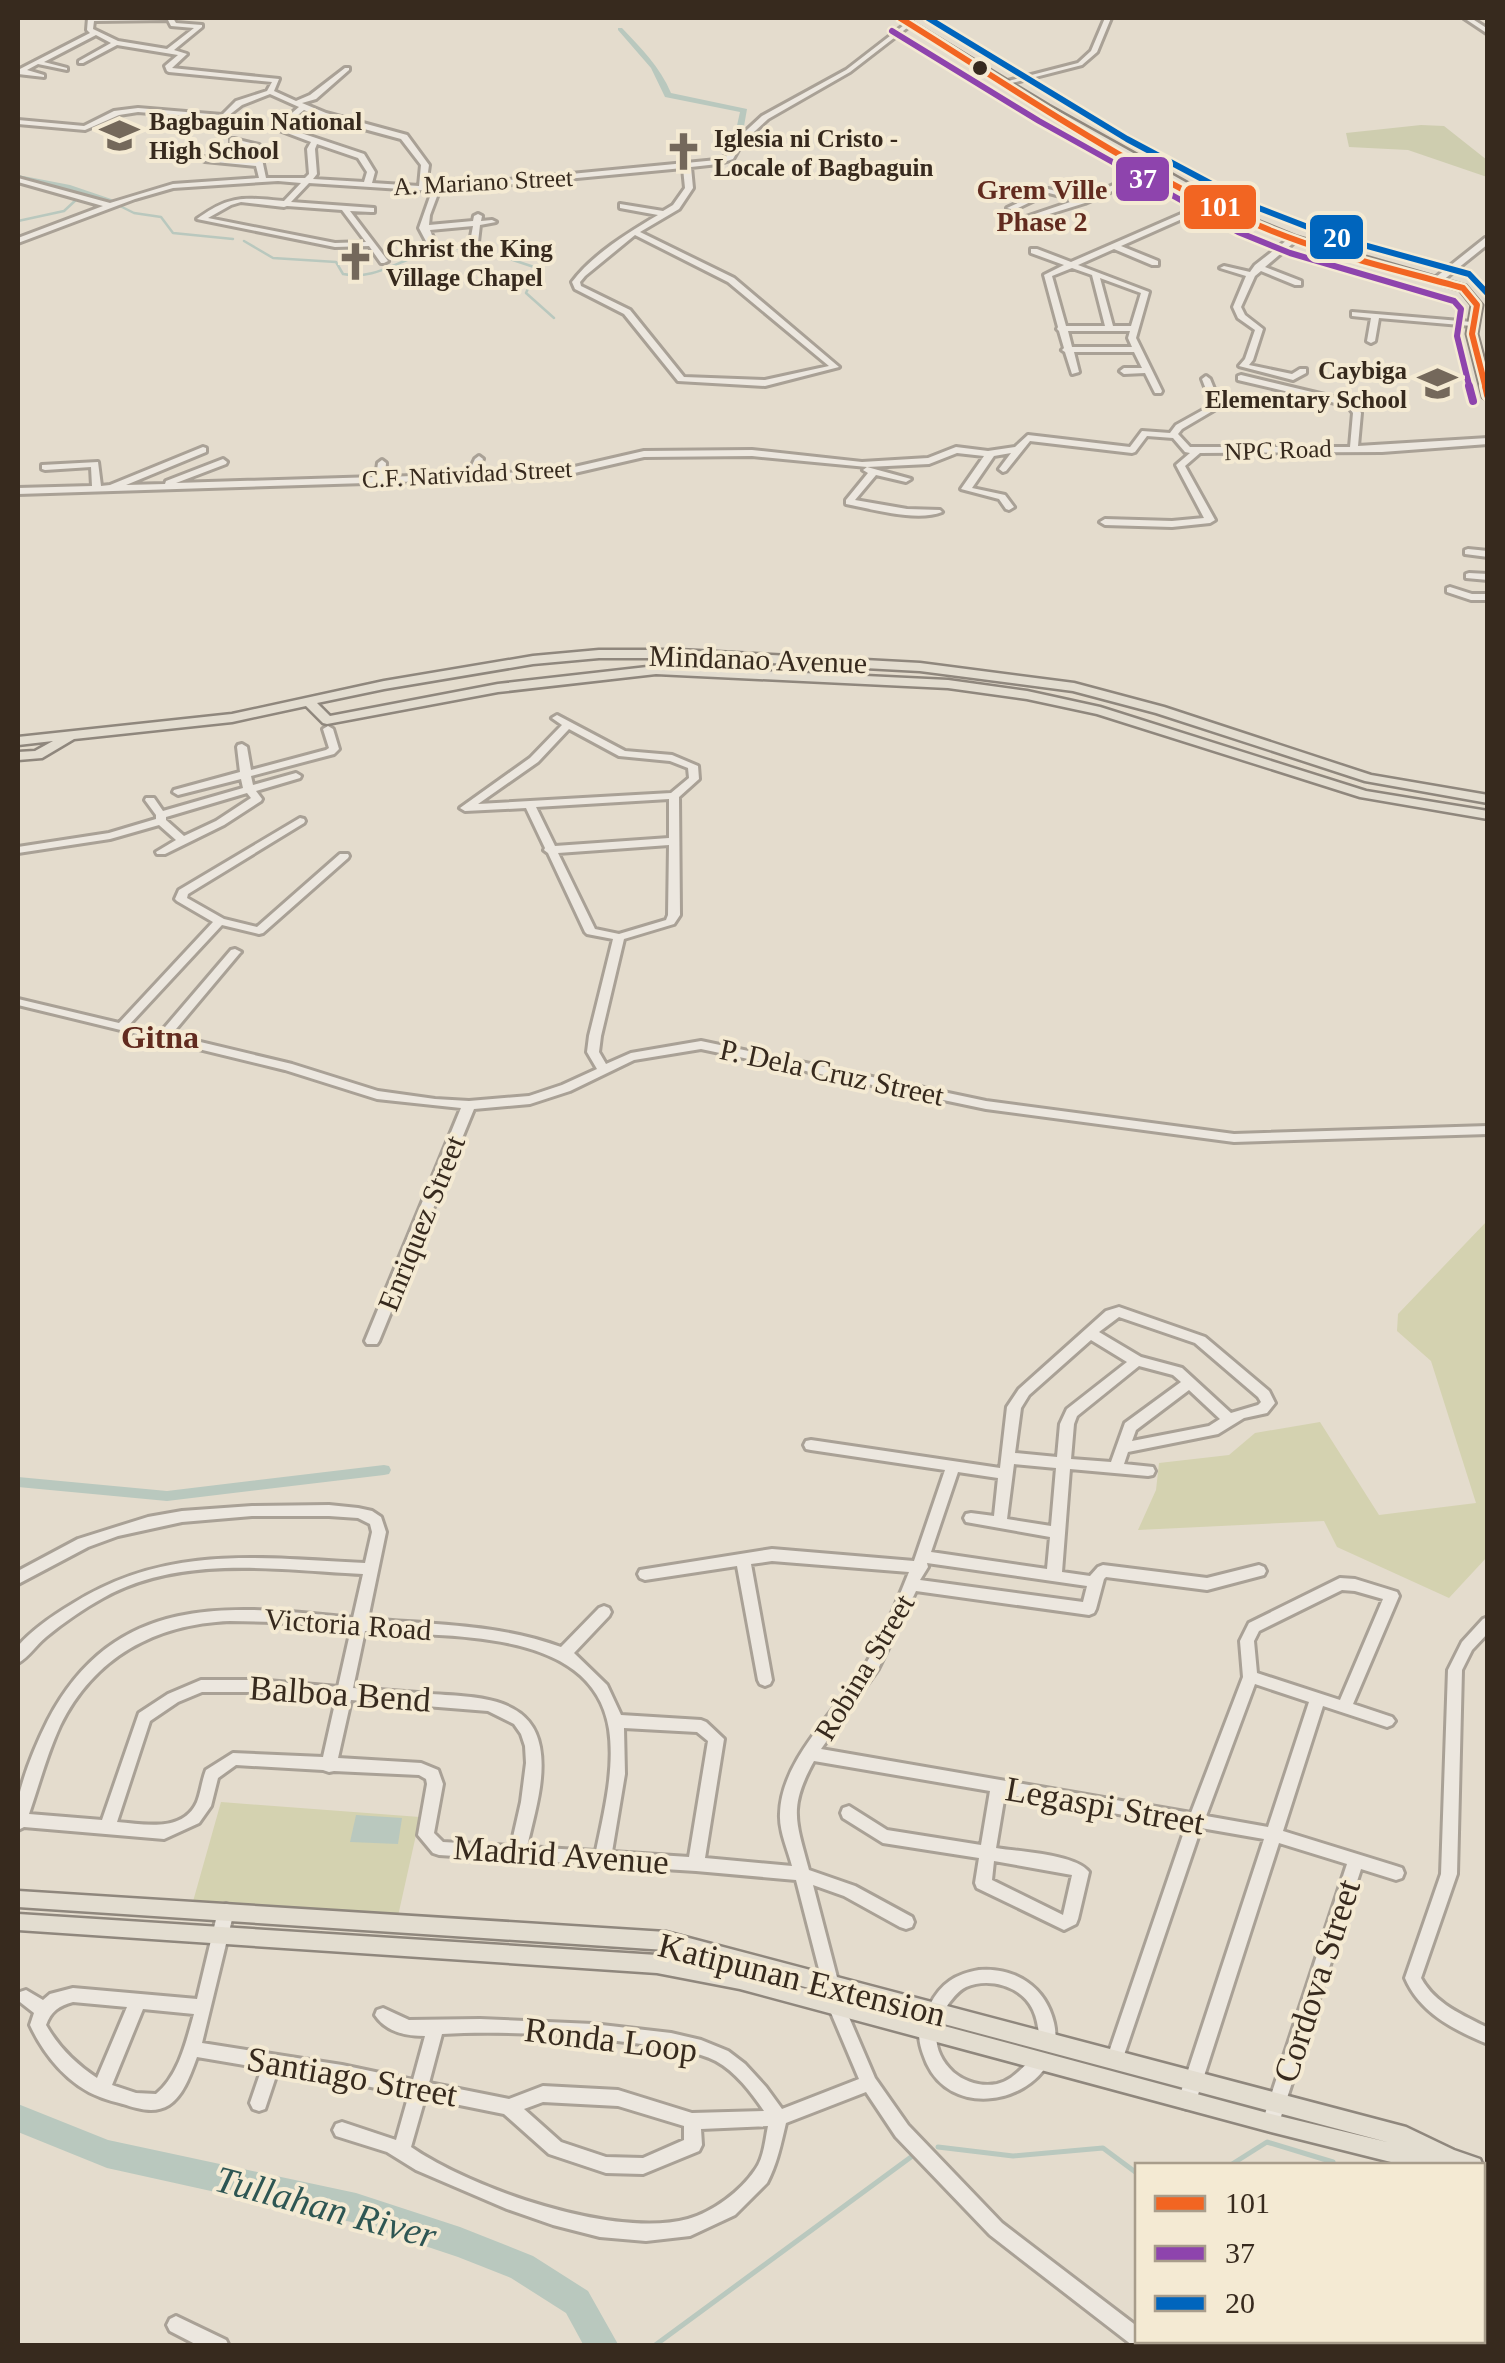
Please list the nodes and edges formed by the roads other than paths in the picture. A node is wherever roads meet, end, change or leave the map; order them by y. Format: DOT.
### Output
graph roads {
  1 [pos="90,18"];
  2 [pos="900,18"];
  3 [pos="1108,18"];
  4 [pos="1467,18"];
  5 [pos="910,24"];
  6 [pos="1488,32"];
  7 [pos="94,34"];
  8 [pos="116,43"];
  9 [pos="169,51"];
  10 [pos="37,62"];
  11 [pos="81,62"];
  12 [pos="65,69"];
  13 [pos="347,69"];
  14 [pos="19,71"];
  15 [pos="42,76"];
  16 [pos="1004,83"];
  17 [pos="270,92"];
  18 [pos="300,105"];
  19 [pos="18,122"];
  20 [pos="234,141"];
  21 [pos="315,141"];
  22 [pos="205,159"];
  23 [pos="260,164"];
  24 [pos="687,167"];
  25 [pos="1156,170"];
  26 [pos="263,179"];
  27 [pos="30,181"];
  28 [pos="306,182"];
  29 [pos="367,186"];
  30 [pos="422,188"];
  31 [pos="436,189"];
  32 [pos="1084,200"];
  33 [pos="1214,203"];
  34 [pos="113,204"];
  35 [pos="284,205"];
  36 [pos="623,206"];
  37 [pos="1010,208"];
  38 [pos="346,210"];
  39 [pos="371,210"];
  40 [pos="666,214"];
  41 [pos="1028,218"];
  42 [pos="478,219"];
  43 [pos="492,222"];
  44 [pos="423,228"];
  45 [pos="634,232"];
  46 [pos="1294,238"];
  47 [pos="18,240"];
  48 [pos="1488,240"];
  49 [pos="474,242"];
  50 [pos="431,243"];
  51 [pos="371,244"];
  52 [pos="1113,246"];
  53 [pos="1034,251"];
  54 [pos="384,261"];
  55 [pos="1155,263"];
  56 [pos="1069,264"];
  57 [pos="1224,268"];
  58 [pos="1254,271"];
  59 [pos="1095,273"];
  60 [pos="1439,280"];
  61 [pos="1298,283"];
  62 [pos="1355,314"];
  63 [pos="1376,316"];
  64 [pos="1488,321"];
  65 [pos="1473,322"];
  66 [pos="1109,326"];
  67 [pos="1132,328"];
  68 [pos="1061,330"];
  69 [pos="1371,341"];
  70 [pos="1136,348"];
  71 [pos="1066,350"];
  72 [pos="1147,370"];
  73 [pos="1124,371"];
  74 [pos="1303,371"];
  75 [pos="1075,372"];
  76 [pos="1241,378"];
  77 [pos="1206,380"];
  78 [pos="1158,391"];
  79 [pos="1488,397"];
  80 [pos="1173,435"];
  81 [pos="1488,441"];
  82 [pos="1354,448"];
  83 [pos="1018,449"];
  84 [pos="209,452"];
  85 [pos="1196,452"];
  86 [pos="991,454"];
  87 [pos="480,459"];
  88 [pos="223,462"];
  89 [pos="155,463"];
  90 [pos="382,463"];
  91 [pos="862,465"];
  92 [pos="46,467"];
  93 [pos="1003,469"];
  94 [pos="874,471"];
  95 [pos="472,476"];
  96 [pos="906,479"];
  97 [pos="380,480"];
  98 [pos="157,487"];
  99 [pos="107,488"];
  100 [pos="18,491"];
  101 [pos="1010,506"];
  102 [pos="937,512"];
  103 [pos="1105,522"];
  104 [pos="1468,552"];
  105 [pos="1488,554"];
  106 [pos="1469,576"];
  107 [pos="1488,576"];
  108 [pos="1450,590"];
  109 [pos="1488,597"];
  110 [pos="612,654"];
  111 [pos="614,674"];
  112 [pos="310,702"];
  113 [pos="328,724"];
  114 [pos="1224,732"];
  115 [pos="74,734"];
  116 [pos="18,740"];
  117 [pos="1210,745"];
  118 [pos="242,747"];
  119 [pos="18,756"];
  120 [pos="246,773"];
  121 [pos="296,776"];
  122 [pos="248,788"];
  123 [pos="178,792"];
  124 [pos="674,796"];
  125 [pos="1488,799"];
  126 [pos="150,800"];
  127 [pos="530,804"];
  128 [pos="1488,814"];
  129 [pos="161,818"];
  130 [pos="300,821"];
  131 [pos="183,841"];
  132 [pos="674,841"];
  133 [pos="18,850"];
  134 [pos="549,850"];
  135 [pos="161,852"];
  136 [pos="344,856"];
  137 [pos="220,921"];
  138 [pos="619,938"];
  139 [pos="235,952"];
  140 [pos="18,1002"];
  141 [pos="122,1026"];
  142 [pos="163,1037"];
  143 [pos="602,1068"];
  144 [pos="469,1105"];
  145 [pos="1488,1130"];
  146 [pos="1091,1334"];
  147 [pos="372,1340"];
  148 [pos="1137,1361"];
  149 [pos="1190,1382"];
  150 [pos="1229,1419"];
  151 [pos="811,1445"];
  152 [pos="1123,1448"];
  153 [pos="1010,1458"];
  154 [pos="1066,1464"];
  155 [pos="953,1466"];
  156 [pos="1116,1467"];
  157 [pos="1148,1471"];
  158 [pos="1007,1474"];
  159 [pos="971,1518"];
  160 [pos="1000,1522"];
  161 [pos="1059,1533"];
  162 [pos="743,1558"];
  163 [pos="923,1562"];
  164 [pos="371,1569"];
  165 [pos="1258,1571"];
  166 [pos="646,1574"];
  167 [pos="1054,1575"];
  168 [pos="18,1578"];
  169 [pos="1088,1581"];
  170 [pos="914,1585"];
  171 [pos="604,1612"];
  172 [pos="1488,1623"];
  173 [pos="359,1624"];
  174 [pos="564,1654"];
  175 [pos="18,1657"];
  176 [pos="1250,1677"];
  177 [pos="765,1680"];
  178 [pos="345,1694"];
  179 [pos="1318,1698"];
  180 [pos="1345,1706"];
  181 [pos="615,1721"];
  182 [pos="1387,1722"];
  183 [pos="811,1754"];
  184 [pos="329,1766"];
  185 [pos="998,1787"];
  186 [pos="849,1813"];
  187 [pos="18,1822"];
  188 [pos="1195,1823"];
  189 [pos="107,1828"];
  190 [pos="1272,1834"];
  191 [pos="518,1852"];
  192 [pos="986,1854"];
  193 [pos="602,1858"];
  194 [pos="1356,1861"];
  195 [pos="696,1864"];
  196 [pos="1396,1873"];
  197 [pos="800,1874"];
  198 [pos="18,1899"];
  199 [pos="226,1912"];
  200 [pos="18,1922"];
  201 [pos="906,1922"];
  202 [pos="220,1934"];
  203 [pos="831,1987"];
  204 [pos="26,1996"];
  205 [pos="138,2000"];
  206 [pos="201,2007"];
  207 [pos="837,2008"];
  208 [pos="44,2010"];
  209 [pos="383,2016"];
  210 [pos="930,2022"];
  211 [pos="436,2030"];
  212 [pos="1488,2037"];
  213 [pos="194,2049"];
  214 [pos="1044,2052"];
  215 [pos="1115,2058"];
  216 [pos="272,2062"];
  217 [pos="1194,2078"];
  218 [pos="869,2083"];
  219 [pos="420,2088"];
  220 [pos="101,2090"];
  221 [pos="1187,2101"];
  222 [pos="259,2104"];
  223 [pos="509,2107"];
  224 [pos="1274,2112"];
  225 [pos="778,2118"];
  226 [pos="692,2121"];
  227 [pos="342,2130"];
  228 [pos="402,2150"];
  229 [pos="1464,2163"];
  230 [pos="176,2325"];
  231 [pos="1135,2338"];
  232 [pos="220,2346"];
  1 -- 7 [label="street"];
  1 -- 9 [label="street"];
  2 -- 5 [label="main road"];
  3 -- 16 [label="street"];
  4 -- 6 [label="street"];
  5 -- 16 [label="main road"];
  5 -- 24 [label="street, A. Mariano Street"];
  7 -- 8 [label="street"];
  7 -- 10 [label="street"];
  8 -- 9 [label="street"];
  8 -- 11 [label="street"];
  9 -- 17 [label="street"];
  10 -- 12 [label="street"];
  10 -- 14 [label="street"];
  13 -- 18 [label="street"];
  14 -- 15 [label="street"];
  16 -- 25 [label="main road"];
  17 -- 18 [label="street"];
  17 -- 19 [label="street"];
  18 -- 21 [label="street"];
  18 -- 30 [label="street"];
  20 -- 23 [label="street"];
  21 -- 28 [label="street"];
  21 -- 29 [label="street"];
  22 -- 23 [label="street"];
  23 -- 26 [label="street"];
  24 -- 31 [label="street, A. Mariano Street"];
  24 -- 40 [label="street"];
  25 -- 32 [label="street"];
  25 -- 33 [label="main road"];
  26 -- 28 [label="street, A. Mariano Street"];
  26 -- 34 [label="street, A. Mariano Street"];
  27 -- 34 [label="street"];
  28 -- 29 [label="street, A. Mariano Street"];
  28 -- 35 [label="street"];
  29 -- 30 [label="street, A. Mariano Street"];
  30 -- 31 [label="street, A. Mariano Street"];
  31 -- 44 [label="street"];
  32 -- 37 [label="street"];
  32 -- 41 [label="street"];
  33 -- 46 [label="main road"];
  33 -- 52 [label="street"];
  34 -- 47 [label="street, A. Mariano Street"];
  35 -- 38 [label="street"];
  35 -- 51 [label="street"];
  36 -- 40 [label="street"];
  38 -- 39 [label="street"];
  38 -- 51 [label="street"];
  40 -- 45 [label="street"];
  42 -- 43 [label="street"];
  42 -- 44 [label="street"];
  42 -- 49 [label="street"];
  44 -- 50 [label="street"];
  45 -- 45 [label="street"];
  46 -- 58 [label="street"];
  46 -- 60 [label="main road"];
  48 -- 60 [label="street"];
  51 -- 54 [label="street"];
  52 -- 55 [label="street"];
  52 -- 56 [label="street"];
  53 -- 56 [label="street"];
  56 -- 59 [label="street"];
  56 -- 68 [label="street"];
  57 -- 58 [label="street"];
  58 -- 61 [label="street"];
  58 -- 74 [label="street"];
  59 -- 66 [label="street"];
  59 -- 67 [label="street"];
  60 -- 65 [label="main road"];
  62 -- 63 [label="street"];
  63 -- 65 [label="street"];
  63 -- 69 [label="street"];
  64 -- 65 [label="street"];
  65 -- 79 [label="main road"];
  66 -- 67 [label="street"];
  66 -- 68 [label="street"];
  67 -- 70 [label="street"];
  68 -- 71 [label="street"];
  70 -- 71 [label="street"];
  70 -- 72 [label="street"];
  71 -- 75 [label="street"];
  72 -- 73 [label="street"];
  72 -- 78 [label="street"];
  76 -- 82 [label="street"];
  77 -- 80 [label="street"];
  80 -- 83 [label="street"];
  80 -- 85 [label="street, NPC Road"];
  81 -- 82 [label="street, NPC Road"];
  82 -- 85 [label="street, NPC Road"];
  83 -- 86 [label="street, C.F. Natividad Street"];
  83 -- 93 [label="street"];
  84 -- 99 [label="street"];
  85 -- 103 [label="street"];
  86 -- 91 [label="street, C.F. Natividad Street"];
  86 -- 101 [label="street"];
  87 -- 95 [label="street"];
  88 -- 98 [label="street"];
  89 -- 99 [label="street"];
  90 -- 97 [label="street"];
  91 -- 94 [label="street"];
  91 -- 95 [label="street, C.F. Natividad Street"];
  92 -- 99 [label="street"];
  94 -- 96 [label="street"];
  94 -- 102 [label="street"];
  95 -- 97 [label="street, C.F. Natividad Street"];
  97 -- 98 [label="street, C.F. Natividad Street"];
  98 -- 99 [label="street, C.F. Natividad Street"];
  99 -- 100 [label="street, C.F. Natividad Street"];
  104 -- 105 [label="street"];
  106 -- 107 [label="street"];
  108 -- 109 [label="street"];
  110 -- 111 [label="main road"];
  110 -- 112 [label="main road, Mindanao Avenue"];
  110 -- 114 [label="main road, Mindanao Avenue"];
  111 -- 113 [label="main road, Mindanao Avenue"];
  111 -- 117 [label="main road, Mindanao Avenue"];
  112 -- 113 [label="main road"];
  112 -- 115 [label="main road, Mindanao Avenue"];
  113 -- 120 [label="street"];
  114 -- 117 [label="main road"];
  114 -- 125 [label="main road, Mindanao Avenue"];
  115 -- 116 [label="main road, Mindanao Avenue"];
  115 -- 119 [label="main road"];
  117 -- 128 [label="main road, Mindanao Avenue"];
  118 -- 120 [label="street"];
  120 -- 122 [label="street"];
  120 -- 123 [label="street"];
  121 -- 122 [label="street"];
  122 -- 129 [label="street"];
  122 -- 131 [label="street"];
  124 -- 127 [label="street"];
  124 -- 127 [label="street"];
  124 -- 132 [label="street"];
  126 -- 129 [label="street"];
  127 -- 134 [label="street"];
  129 -- 131 [label="street"];
  129 -- 133 [label="street"];
  130 -- 137 [label="street"];
  131 -- 135 [label="street"];
  132 -- 134 [label="street"];
  132 -- 138 [label="street"];
  134 -- 138 [label="street"];
  136 -- 137 [label="street"];
  137 -- 141 [label="street"];
  138 -- 143 [label="street"];
  139 -- 142 [label="street"];
  140 -- 141 [label="street, P. Dela Cruz Street"];
  141 -- 142 [label="street, P. Dela Cruz Street"];
  142 -- 144 [label="street, P. Dela Cruz Street"];
  143 -- 144 [label="street, P. Dela Cruz Street"];
  143 -- 145 [label="street, P. Dela Cruz Street"];
  144 -- 147 [label="street, Enriquez Street"];
  146 -- 148 [label="street"];
  146 -- 150 [label="street"];
  146 -- 153 [label="street"];
  148 -- 149 [label="street"];
  148 -- 154 [label="street"];
  149 -- 150 [label="street"];
  149 -- 152 [label="street"];
  150 -- 152 [label="street"];
  151 -- 155 [label="street"];
  152 -- 156 [label="street"];
  153 -- 154 [label="street"];
  153 -- 158 [label="street"];
  154 -- 156 [label="street"];
  154 -- 161 [label="street"];
  155 -- 158 [label="street"];
  155 -- 163 [label="street, Robina Street"];
  156 -- 157 [label="street"];
  158 -- 160 [label="street"];
  159 -- 160 [label="street"];
  160 -- 161 [label="street"];
  161 -- 167 [label="street"];
  162 -- 163 [label="street"];
  162 -- 166 [label="street"];
  162 -- 177 [label="street"];
  163 -- 167 [label="street"];
  163 -- 170 [label="street, Robina Street"];
  164 -- 168 [label="street"];
  164 -- 173 [label="street"];
  164 -- 175 [label="street"];
  165 -- 170 [label="street"];
  167 -- 169 [label="street"];
  170 -- 183 [label="street, Robina Street"];
  171 -- 174 [label="street"];
  172 -- 212 [label="street"];
  173 -- 174 [label="street, Victoria Road"];
  173 -- 178 [label="street"];
  173 -- 187 [label="street, Victoria Road"];
  174 -- 181 [label="street, Victoria Road"];
  176 -- 179 [label="street"];
  176 -- 180 [label="street"];
  176 -- 188 [label="street"];
  178 -- 184 [label="street"];
  178 -- 189 [label="street, Balboa Bend"];
  178 -- 191 [label="street, Balboa Bend"];
  179 -- 180 [label="street"];
  179 -- 190 [label="street"];
  180 -- 182 [label="street"];
  181 -- 193 [label="street, Victoria Road"];
  181 -- 195 [label="street"];
  183 -- 185 [label="street, Legaspi Street"];
  183 -- 197 [label="street, Robina Street"];
  184 -- 189 [label="street, Madrid Avenue"];
  184 -- 191 [label="street, Madrid Avenue"];
  185 -- 188 [label="street, Legaspi Street"];
  185 -- 192 [label="street"];
  186 -- 192 [label="street"];
  187 -- 189 [label="street, Madrid Avenue"];
  188 -- 190 [label="street, Legaspi Street"];
  188 -- 215 [label="street"];
  190 -- 194 [label="street, Legaspi Street"];
  190 -- 217 [label="street"];
  191 -- 193 [label="street, Madrid Avenue"];
  192 -- 192 [label="street"];
  193 -- 195 [label="street, Madrid Avenue"];
  194 -- 196 [label="street, Legaspi Street"];
  194 -- 224 [label="street, Cordova Street"];
  195 -- 197 [label="street, Madrid Avenue"];
  197 -- 201 [label="street, Madrid Avenue"];
  197 -- 203 [label="street, Robina Street"];
  198 -- 199 [label="main road, Katipunan Extension"];
  199 -- 202 [label="street"];
  199 -- 203 [label="main road, Katipunan Extension"];
  200 -- 202 [label="main road, Katipunan Extension"];
  202 -- 206 [label="street"];
  202 -- 207 [label="main road, Katipunan Extension"];
  203 -- 207 [label="street, Robina Street"];
  203 -- 210 [label="main road, Katipunan Extension"];
  204 -- 208 [label="street"];
  205 -- 206 [label="street"];
  205 -- 208 [label="street"];
  205 -- 220 [label="street"];
  206 -- 213 [label="street"];
  207 -- 210 [label="main road, Katipunan Extension"];
  207 -- 218 [label="street, Robina Street"];
  208 -- 220 [label="street"];
  209 -- 211 [label="street, Ronda Loop"];
  210 -- 214 [label="main road, Katipunan Extension"];
  210 -- 214 [label="street"];
  210 -- 214 [label="street"];
  211 -- 219 [label="street"];
  211 -- 225 [label="street, Ronda Loop"];
  213 -- 216 [label="street, Santiago Street"];
  213 -- 220 [label="street"];
  214 -- 215 [label="main road, Katipunan Extension"];
  214 -- 221 [label="main road, Katipunan Extension"];
  215 -- 217 [label="main road, Katipunan Extension"];
  216 -- 219 [label="street, Santiago Street"];
  216 -- 222 [label="street"];
  217 -- 221 [label="street"];
  217 -- 224 [label="main road, Katipunan Extension"];
  218 -- 225 [label="street, Santiago Street"];
  218 -- 231 [label="street, Robina Street"];
  219 -- 223 [label="street, Santiago Street"];
  219 -- 228 [label="street"];
  221 -- 224 [label="main road, Katipunan Extension"];
  223 -- 226 [label="street, Santiago Street"];
  223 -- 226 [label="street"];
  224 -- 229 [label="main road, Katipunan Extension"];
  225 -- 226 [label="street, Santiago Street"];
  225 -- 228 [label="street"];
  227 -- 228 [label="street"];
  230 -- 232 [label="street"];
}
